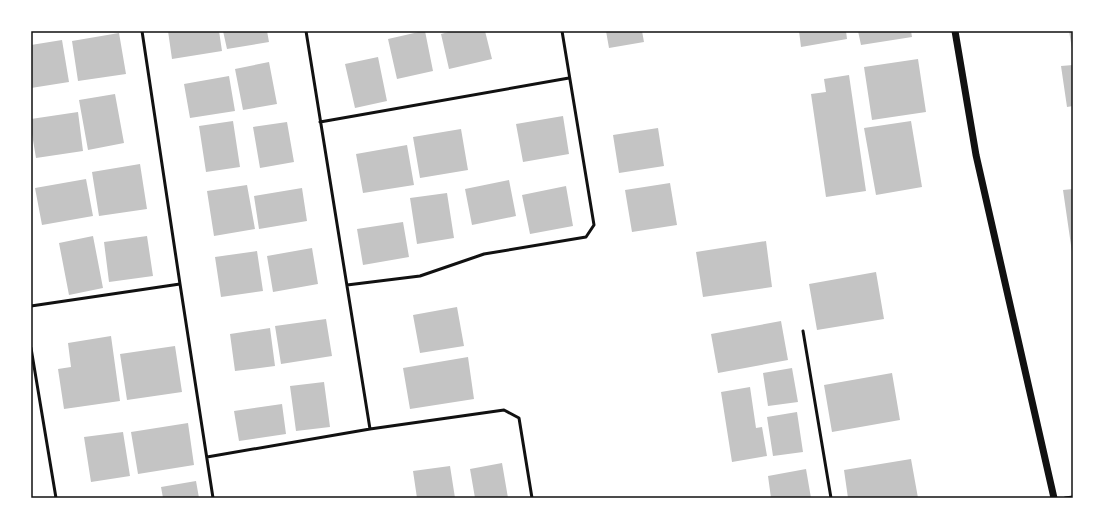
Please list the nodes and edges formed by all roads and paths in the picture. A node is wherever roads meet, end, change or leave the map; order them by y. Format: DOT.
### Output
graph roads {
  1 [pos="142,31"];
  2 [pos="306,31"];
  3 [pos="562,31"];
  4 [pos="955,31"];
  5 [pos="569,78"];
  6 [pos="320,122"];
  7 [pos="180,284"];
  8 [pos="347,285"];
  9 [pos="31,306"];
  10 [pos="803,331"];
  11 [pos="31,348"];
  12 [pos="370,429"];
  13 [pos="207,457"];
  14 [pos="1073,497"];
  15 [pos="56,498"];
  16 [pos="213,498"];
  17 [pos="532,498"];
  18 [pos="830,498"];
  19 [pos="1054,498"];
  20 [pos="1065,498"];
  1 -- 7 [label="lane"];
  2 -- 6 [label="lane"];
  3 -- 5 [label="lane"];
  4 -- 19 [label="street"];
  5 -- 6 [label="lane"];
  5 -- 8 [label="lane"];
  6 -- 8 [label="lane"];
  7 -- 9 [label="lane"];
  7 -- 13 [label="lane"];
  8 -- 12 [label="lane"];
  10 -- 18 [label="lane"];
  11 -- 15 [label="lane"];
  12 -- 13 [label="lane"];
  12 -- 17 [label="lane"];
  13 -- 16 [label="lane"];
  14 -- 20 [label="lane"];
}
